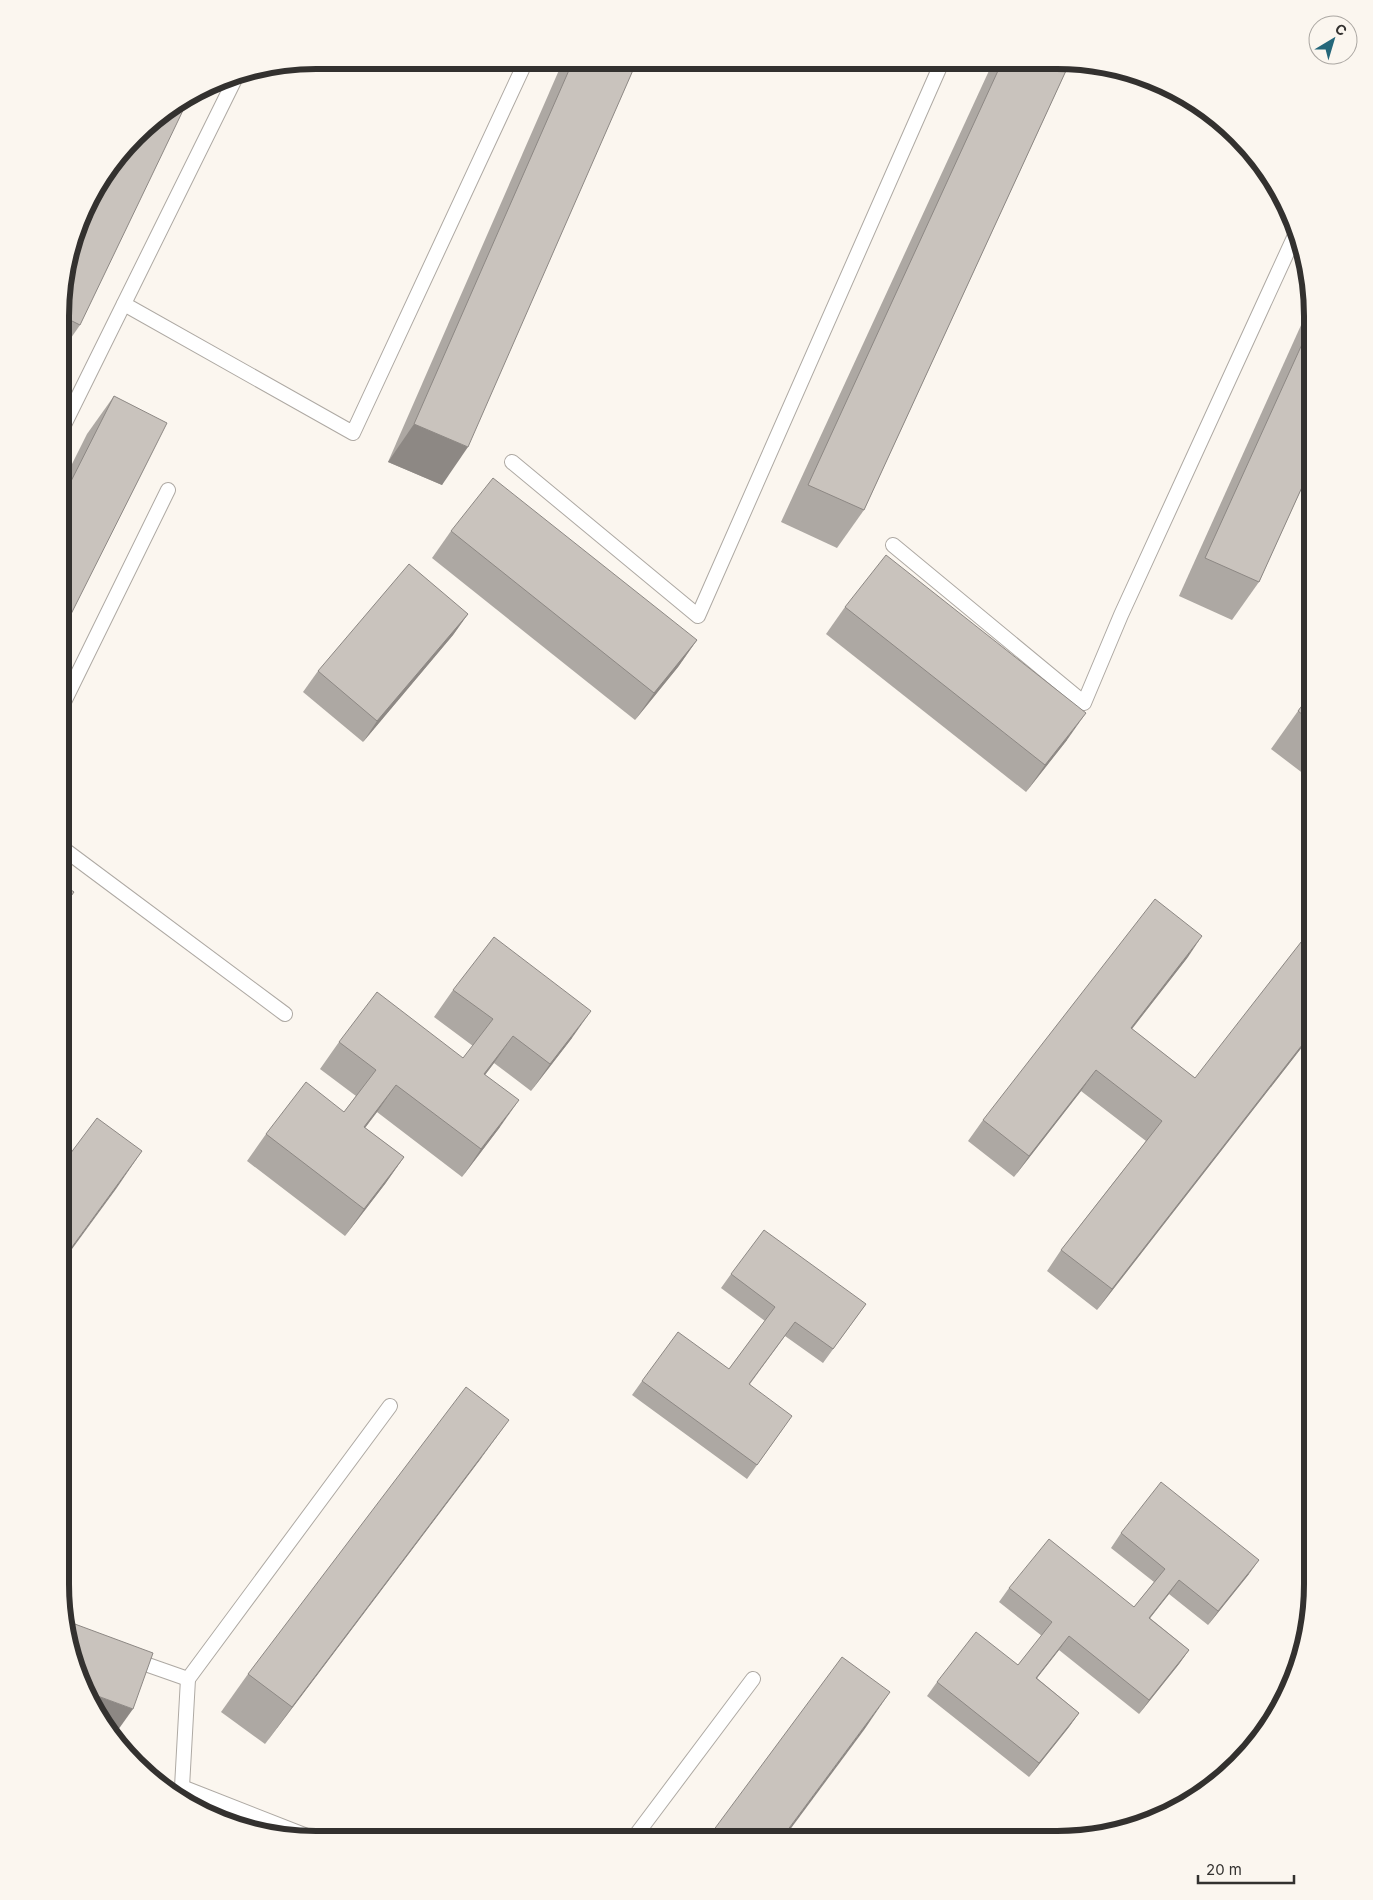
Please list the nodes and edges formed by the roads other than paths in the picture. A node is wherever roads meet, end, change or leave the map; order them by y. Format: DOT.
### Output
graph roads {
  1 [pos="522,69"];
  2 [pos="939,69"];
  3 [pos="233,83"];
  4 [pos="1293,241"];
  5 [pos="124,304"];
  6 [pos="69,412"];
  7 [pos="512,462"];
  8 [pos="168,490"];
  9 [pos="893,545"];
  10 [pos="69,692"];
  11 [pos="69,853"];
  12 [pos="285,1014"];
  13 [pos="390,1406"];
  14 [pos="118,1654"];
  15 [pos="188,1679"];
  16 [pos="753,1680"];
  17 [pos="179,1790"];
  18 [pos="186,1795"];
  19 [pos="287,1829"];
  20 [pos="639,1831"];
  1 -- 5 [label="lane"];
  2 -- 7 [label="lane"];
  3 -- 5 [label="lane"];
  4 -- 9 [label="lane"];
  5 -- 6 [label="lane"];
  8 -- 10 [label="lane"];
  11 -- 12 [label="lane"];
  13 -- 15 [label="lane"];
  14 -- 15 [label="lane"];
  15 -- 17 [label="lane"];
  16 -- 20 [label="lane"];
  18 -- 19 [label="lane"];
}
